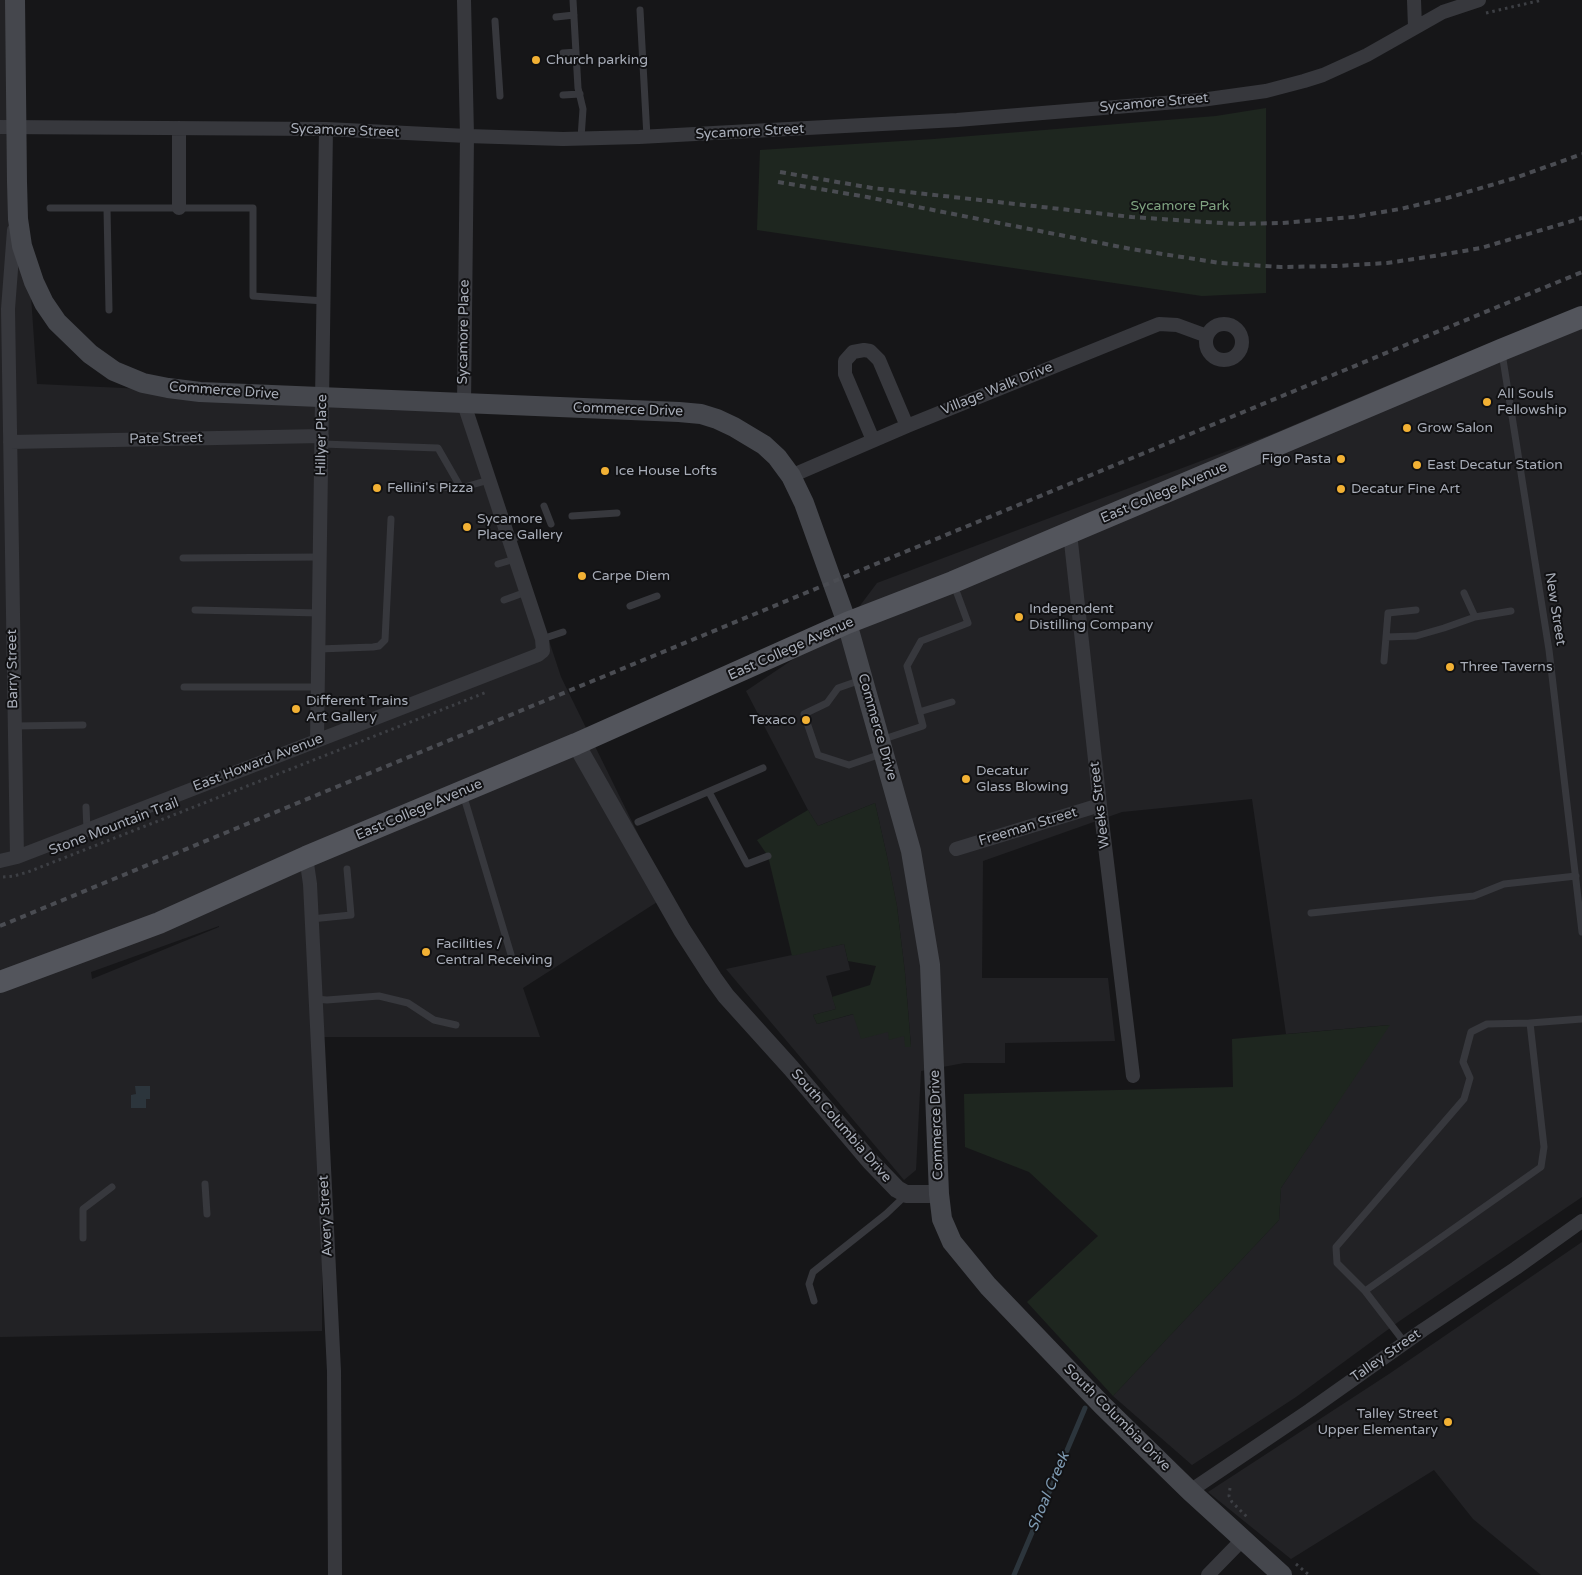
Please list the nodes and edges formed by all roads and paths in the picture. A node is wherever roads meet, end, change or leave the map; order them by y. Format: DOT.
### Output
graph roads {
  1 [pos="15,0"];
  2 [pos="464,0"];
  3 [pos="573,0"];
  4 [pos="1414,0"];
  5 [pos="1479,0"];
  6 [pos="640,10"];
  7 [pos="574,15"];
  8 [pos="556,17"];
  9 [pos="495,21"];
  10 [pos="1414,27"];
  11 [pos="576,52"];
  12 [pos="563,54"];
  13 [pos="580,94"];
  14 [pos="563,95"];
  15 [pos="500,96"];
  16 [pos="8,127"];
  17 [pos="179,128"];
  18 [pos="326,129"];
  19 [pos="467,136"];
  20 [pos="647,137"];
  21 [pos="581,138"];
  22 [pos="17,182"];
  23 [pos="50,208"];
  24 [pos="107,208"];
  25 [pos="179,208"];
  26 [pos="324,301"];
  27 [pos="109,310"];
  28 [pos="1582,317"];
  29 [pos="1207,336"];
  30 [pos="1501,350"];
  31 [pos="323,397"];
  32 [pos="464,404"];
  33 [pos="907,426"];
  34 [pos="322,440"];
  35 [pos="873,440"];
  36 [pos="10,442"];
  37 [pos="790,476"];
  38 [pos="489,480"];
  39 [pos="408,485"];
  40 [pos="460,488"];
  41 [pos="5,505"];
  42 [pos="544,506"];
  43 [pos="617,513"];
  44 [pos="572,516"];
  45 [pos="390,520"];
  46 [pos="551,524"];
  47 [pos="1070,533"];
  48 [pos="525,534"];
  49 [pos="509,540"];
  50 [pos="320,557"];
  51 [pos="183,558"];
  52 [pos="515,559"];
  53 [pos="498,564"];
  54 [pos="953,582"];
  55 [pos="526,592"];
  56 [pos="1464,593"];
  57 [pos="656,596"];
  58 [pos="504,600"];
  59 [pos="630,606"];
  60 [pos="195,610"];
  61 [pos="1416,610"];
  62 [pos="1511,612"];
  63 [pos="319,613"];
  64 [pos="1475,617"];
  65 [pos="847,623"];
  66 [pos="563,632"];
  67 [pos="1386,637"];
  68 [pos="542,645"];
  69 [pos="319,649"];
  70 [pos="1384,661"];
  71 [pos="863,679"];
  72 [pos="184,686"];
  73 [pos="318,686"];
  74 [pos="496,689"];
  75 [pos="952,702"];
  76 [pos="919,712"];
  77 [pos="84,725"];
  78 [pos="14,726"];
  79 [pos="317,740"];
  80 [pos="576,744"];
  81 [pos="883,746"];
  82 [pos="763,768"];
  83 [pos="462,792"];
  84 [pos="709,792"];
  85 [pos="1100,805"];
  86 [pos="86,806"];
  87 [pos="638,822"];
  88 [pos="87,830"];
  89 [pos="956,848"];
  90 [pos="768,856"];
  91 [pos="17,857"];
  92 [pos="306,857"];
  93 [pos="0,861"];
  94 [pos="347,869"];
  95 [pos="1576,876"];
  96 [pos="0,877"];
  97 [pos="1311,913"];
  98 [pos="311,919"];
  99 [pos="1582,932"];
  100 [pos="512,958"];
  101 [pos="0,982"];
  102 [pos="315,999"];
  103 [pos="1582,1019"];
  104 [pos="1530,1023"];
  105 [pos="456,1025"];
  106 [pos="1133,1076"];
  107 [pos="205,1184"];
  108 [pos="112,1187"];
  109 [pos="906,1194"];
  110 [pos="939,1194"];
  111 [pos="207,1214"];
  112 [pos="1582,1221"];
  113 [pos="83,1238"];
  114 [pos="1365,1291"];
  115 [pos="814,1301"];
  116 [pos="1405,1343"];
  117 [pos="1190,1491"];
  118 [pos="1243,1539"];
  119 [pos="335,1575"];
  120 [pos="1208,1575"];
  121 [pos="1282,1575"];
  1 -- 16 [label="main road, Commerce Drive"];
  2 -- 19 [label="street, Sycamore Place"];
  3 -- 7 [label="lane"];
  4 -- 10 [label="street"];
  5 -- 10 [label="street, Sycamore Street"];
  6 -- 20 [label="lane"];
  7 -- 8 [label="lane"];
  7 -- 11 [label="lane"];
  9 -- 15 [label="lane"];
  10 -- 20 [label="street, Sycamore Street"];
  11 -- 12 [label="lane"];
  11 -- 13 [label="lane"];
  13 -- 14 [label="lane"];
  13 -- 21 [label="lane"];
  16 -- 17 [label="street, Sycamore Street"];
  16 -- 22 [label="main road, Commerce Drive"];
  17 -- 18 [label="street, Sycamore Street"];
  17 -- 25 [label="street"];
  18 -- 19 [label="street, Sycamore Street"];
  18 -- 26 [label="street, Hillyer Place"];
  19 -- 21 [label="street, Sycamore Street"];
  19 -- 32 [label="street, Sycamore Place"];
  20 -- 21 [label="street, Sycamore Street"];
  22 -- 31 [label="main road, Commerce Drive"];
  22 -- 36 [label="street, Barry Street"];
  23 -- 24 [label="lane"];
  24 -- 25 [label="lane"];
  24 -- 27 [label="lane"];
  25 -- 26 [label="lane"];
  26 -- 31 [label="street, Hillyer Place"];
  28 -- 30 [label="main road, East College Avenue"];
  29 -- 33 [label="street, Village Walk Drive"];
  30 -- 47 [label="main road, East College Avenue"];
  30 -- 95 [label="lane, New Street"];
  31 -- 32 [label="main road, Commerce Drive"];
  31 -- 34 [label="street, Hillyer Place"];
  32 -- 37 [label="main road, Commerce Drive"];
  32 -- 38 [label="street, Sycamore Place"];
  33 -- 35 [label="street, Village Walk Drive"];
  33 -- 35 [label="street"];
  34 -- 36 [label="street, Pate Street"];
  34 -- 40 [label="lane"];
  34 -- 50 [label="street, Hillyer Place"];
  35 -- 37 [label="street, Village Walk Drive"];
  36 -- 41 [label="street, Barry Street"];
  37 -- 65 [label="main road, Commerce Drive"];
  38 -- 40 [label="lane"];
  38 -- 49 [label="street, Sycamore Place"];
  39 -- 40 [label="lane"];
  41 -- 78 [label="street, Barry Street"];
  42 -- 46 [label="lane"];
  43 -- 44 [label="lane"];
  45 -- 69 [label="lane"];
  47 -- 54 [label="main road, East College Avenue"];
  47 -- 85 [label="street, Weeks Street"];
  48 -- 49 [label="lane"];
  49 -- 52 [label="street, Sycamore Place"];
  50 -- 51 [label="lane"];
  50 -- 63 [label="street, Hillyer Place"];
  52 -- 53 [label="lane"];
  52 -- 55 [label="street, Sycamore Place"];
  54 -- 65 [label="main road, East College Avenue"];
  54 -- 76 [label="lane"];
  55 -- 58 [label="lane"];
  55 -- 68 [label="street, Sycamore Place"];
  56 -- 64 [label="lane"];
  57 -- 59 [label="lane"];
  60 -- 63 [label="lane"];
  61 -- 67 [label="lane"];
  62 -- 64 [label="lane"];
  63 -- 69 [label="street, Hillyer Place"];
  64 -- 67 [label="lane"];
  65 -- 71 [label="main road, Commerce Drive"];
  65 -- 80 [label="main road, East College Avenue"];
  66 -- 68 [label="lane"];
  67 -- 70 [label="lane"];
  68 -- 79 [label="street, East Howard Avenue"];
  69 -- 73 [label="street, Hillyer Place"];
  71 -- 81 [label="main road, Commerce Drive"];
  71 -- 81 [label="lane"];
  72 -- 73 [label="lane"];
  73 -- 79 [label="street, Hillyer Place"];
  74 -- 96 [label="path, Stone Mountain Trail"];
  75 -- 76 [label="lane"];
  76 -- 81 [label="lane"];
  77 -- 78 [label="lane"];
  78 -- 91 [label="street, Barry Street"];
  79 -- 88 [label="street, East Howard Avenue"];
  80 -- 83 [label="main road, East College Avenue"];
  80 -- 109 [label="street, South Columbia Drive"];
  81 -- 110 [label="main road, Commerce Drive"];
  82 -- 84 [label="lane"];
  83 -- 92 [label="main road, East College Avenue"];
  83 -- 100 [label="lane"];
  84 -- 87 [label="lane"];
  84 -- 90 [label="lane"];
  85 -- 89 [label="street, Freeman Street"];
  85 -- 106 [label="street, Weeks Street"];
  86 -- 88 [label="lane"];
  88 -- 91 [label="street, East Howard Avenue"];
  91 -- 93 [label="street, East Howard Avenue"];
  92 -- 98 [label="street, Avery Street"];
  92 -- 101 [label="main road, East College Avenue"];
  94 -- 98 [label="lane"];
  95 -- 97 [label="lane"];
  95 -- 99 [label="lane, New Street"];
  98 -- 102 [label="street, Avery Street"];
  102 -- 105 [label="lane"];
  102 -- 119 [label="street, Avery Street"];
  103 -- 104 [label="lane"];
  104 -- 114 [label="lane"];
  104 -- 114 [label="lane"];
  107 -- 111 [label="lane"];
  108 -- 113 [label="lane"];
  109 -- 110 [label="street"];
  109 -- 115 [label="lane"];
  110 -- 117 [label="main road, South Columbia Drive"];
  112 -- 116 [label="street, Talley Street"];
  114 -- 116 [label="lane"];
  116 -- 117 [label="street, Talley Street"];
  117 -- 118 [label="main road, South Columbia Drive"];
  118 -- 120 [label="street"];
  118 -- 121 [label="main road, South Columbia Drive"];
}
